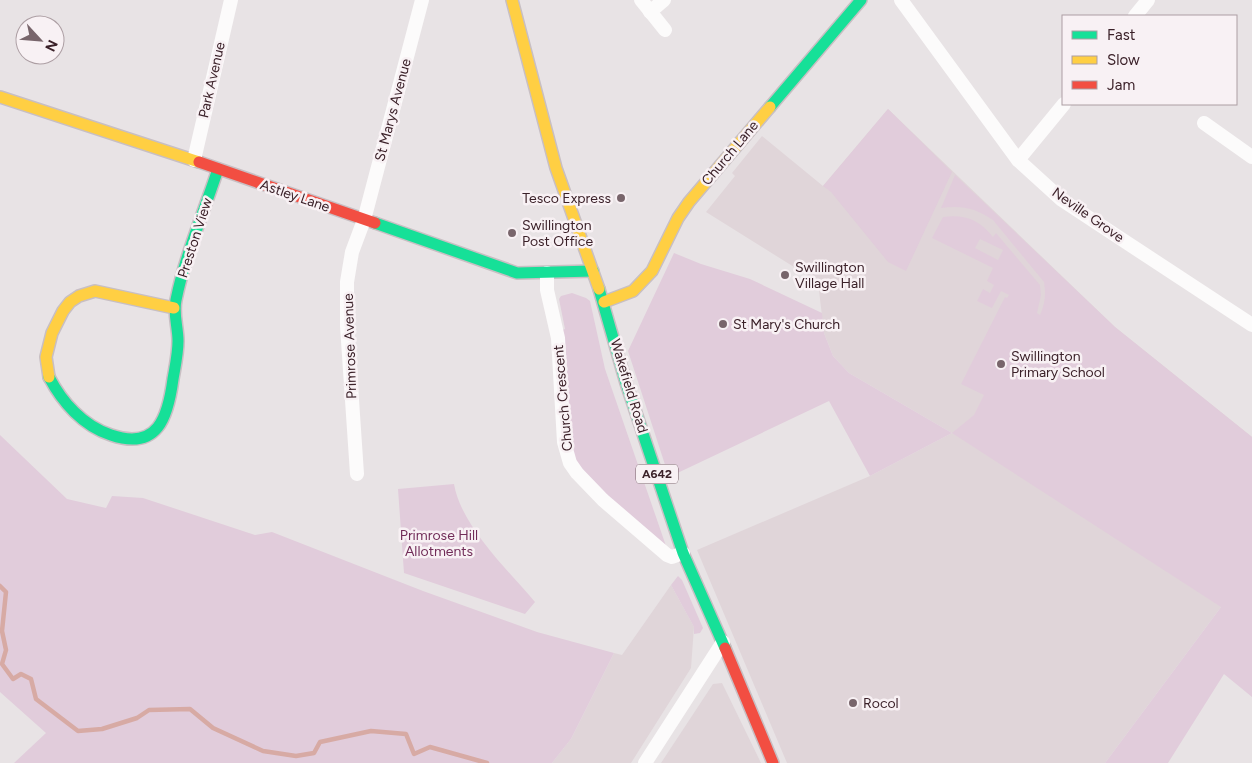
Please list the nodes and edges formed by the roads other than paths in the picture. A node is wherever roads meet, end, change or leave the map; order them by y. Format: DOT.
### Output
graph roads {
  1 [pos="231,0"];
  2 [pos="422,0"];
  3 [pos="512,0"];
  4 [pos="640,0"];
  5 [pos="664,0"];
  6 [pos="861,0"];
  7 [pos="901,0"];
  8 [pos="1148,0"];
  9 [pos="650,12"];
  10 [pos="1136,15"];
  11 [pos="665,30"];
  12 [pos="0,97"];
  13 [pos="1063,105"];
  14 [pos="1204,123"];
  15 [pos="1252,156"];
  16 [pos="194,160"];
  17 [pos="1018,160"];
  18 [pos="218,169"];
  19 [pos="364,220"];
  20 [pos="593,271"];
  21 [pos="547,273"];
  22 [pos="604,302"];
  23 [pos="174,308"];
  24 [pos="1252,325"];
  25 [pos="357,474"];
  26 [pos="683,553"];
  27 [pos="723,642"];
  28 [pos="645,763"];
  29 [pos="773,763"];
  1 -- 16 [label="street, Park Avenue"];
  2 -- 19 [label="street, St Marys Avenue"];
  3 -- 20 [label="street, Wakefield Road / A642"];
  4 -- 9 [label="street"];
  5 -- 9 [label="street"];
  6 -- 22 [label="street, Church Lane"];
  7 -- 17 [label="street, Neville Grove"];
  8 -- 10 [label="street"];
  9 -- 11 [label="street"];
  12 -- 16 [label="street, Astley Lane"];
  13 -- 17 [label="street"];
  14 -- 15 [label="street"];
  16 -- 18 [label="street, Astley Lane"];
  17 -- 24 [label="street, Neville Grove"];
  18 -- 19 [label="street, Astley Lane"];
  18 -- 23 [label="street, Preston View"];
  19 -- 21 [label="street, Astley Lane"];
  19 -- 25 [label="street, Primrose Avenue"];
  20 -- 21 [label="street, Astley Lane"];
  20 -- 22 [label="street, Wakefield Road / A642"];
  21 -- 26 [label="street, Church Crescent"];
  22 -- 26 [label="street, Wakefield Road / A642"];
  23 -- 23 [label="street, Preston View"];
  26 -- 27 [label="street, Wakefield Road / A642"];
  27 -- 28 [label="street"];
  27 -- 29 [label="street, Wakefield Road / A642"];
}
